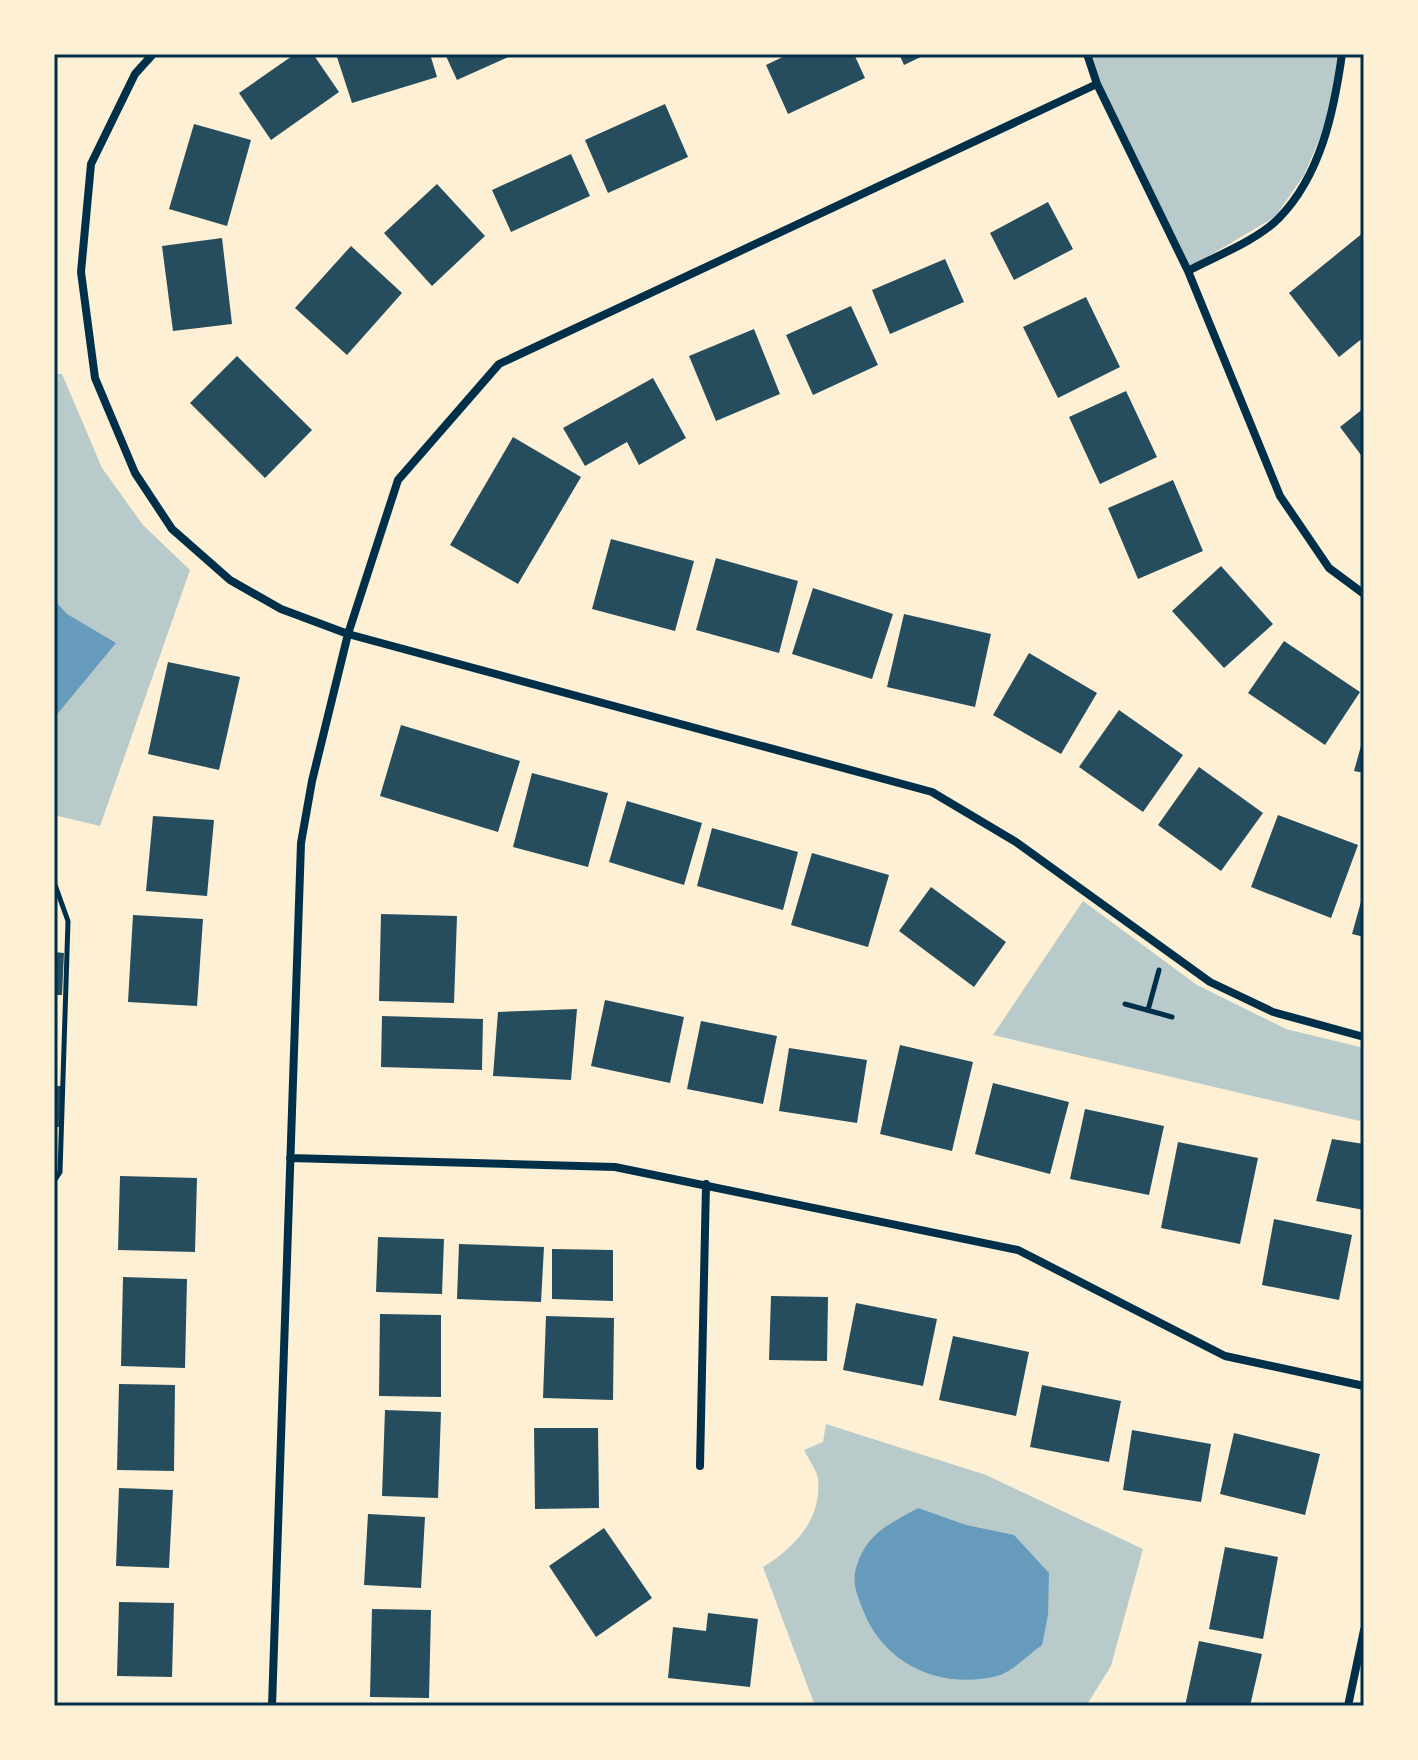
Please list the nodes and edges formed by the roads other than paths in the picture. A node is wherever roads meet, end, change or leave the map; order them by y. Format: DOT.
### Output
graph roads {
  1 [pos="153,54"];
  2 [pos="1087,54"];
  3 [pos="1342,54"];
  4 [pos="1097,84"];
  5 [pos="1188,271"];
  6 [pos="1364,594"];
  7 [pos="348,634"];
  8 [pos="1364,1037"];
  9 [pos="290,1158"];
  10 [pos="706,1184"];
  11 [pos="1364,1386"];
  12 [pos="700,1466"];
  13 [pos="1364,1630"];
  14 [pos="272,1706"];
  15 [pos="1348,1706"];
  1 -- 7 [label="street"];
  2 -- 4 [label="street"];
  3 -- 5 [label="street"];
  4 -- 5 [label="street"];
  4 -- 7 [label="street"];
  5 -- 6 [label="street"];
  7 -- 8 [label="street"];
  7 -- 9 [label="street"];
  9 -- 10 [label="street"];
  9 -- 14 [label="street"];
  10 -- 11 [label="street"];
  10 -- 12 [label="street"];
  13 -- 15 [label="street"];
}
